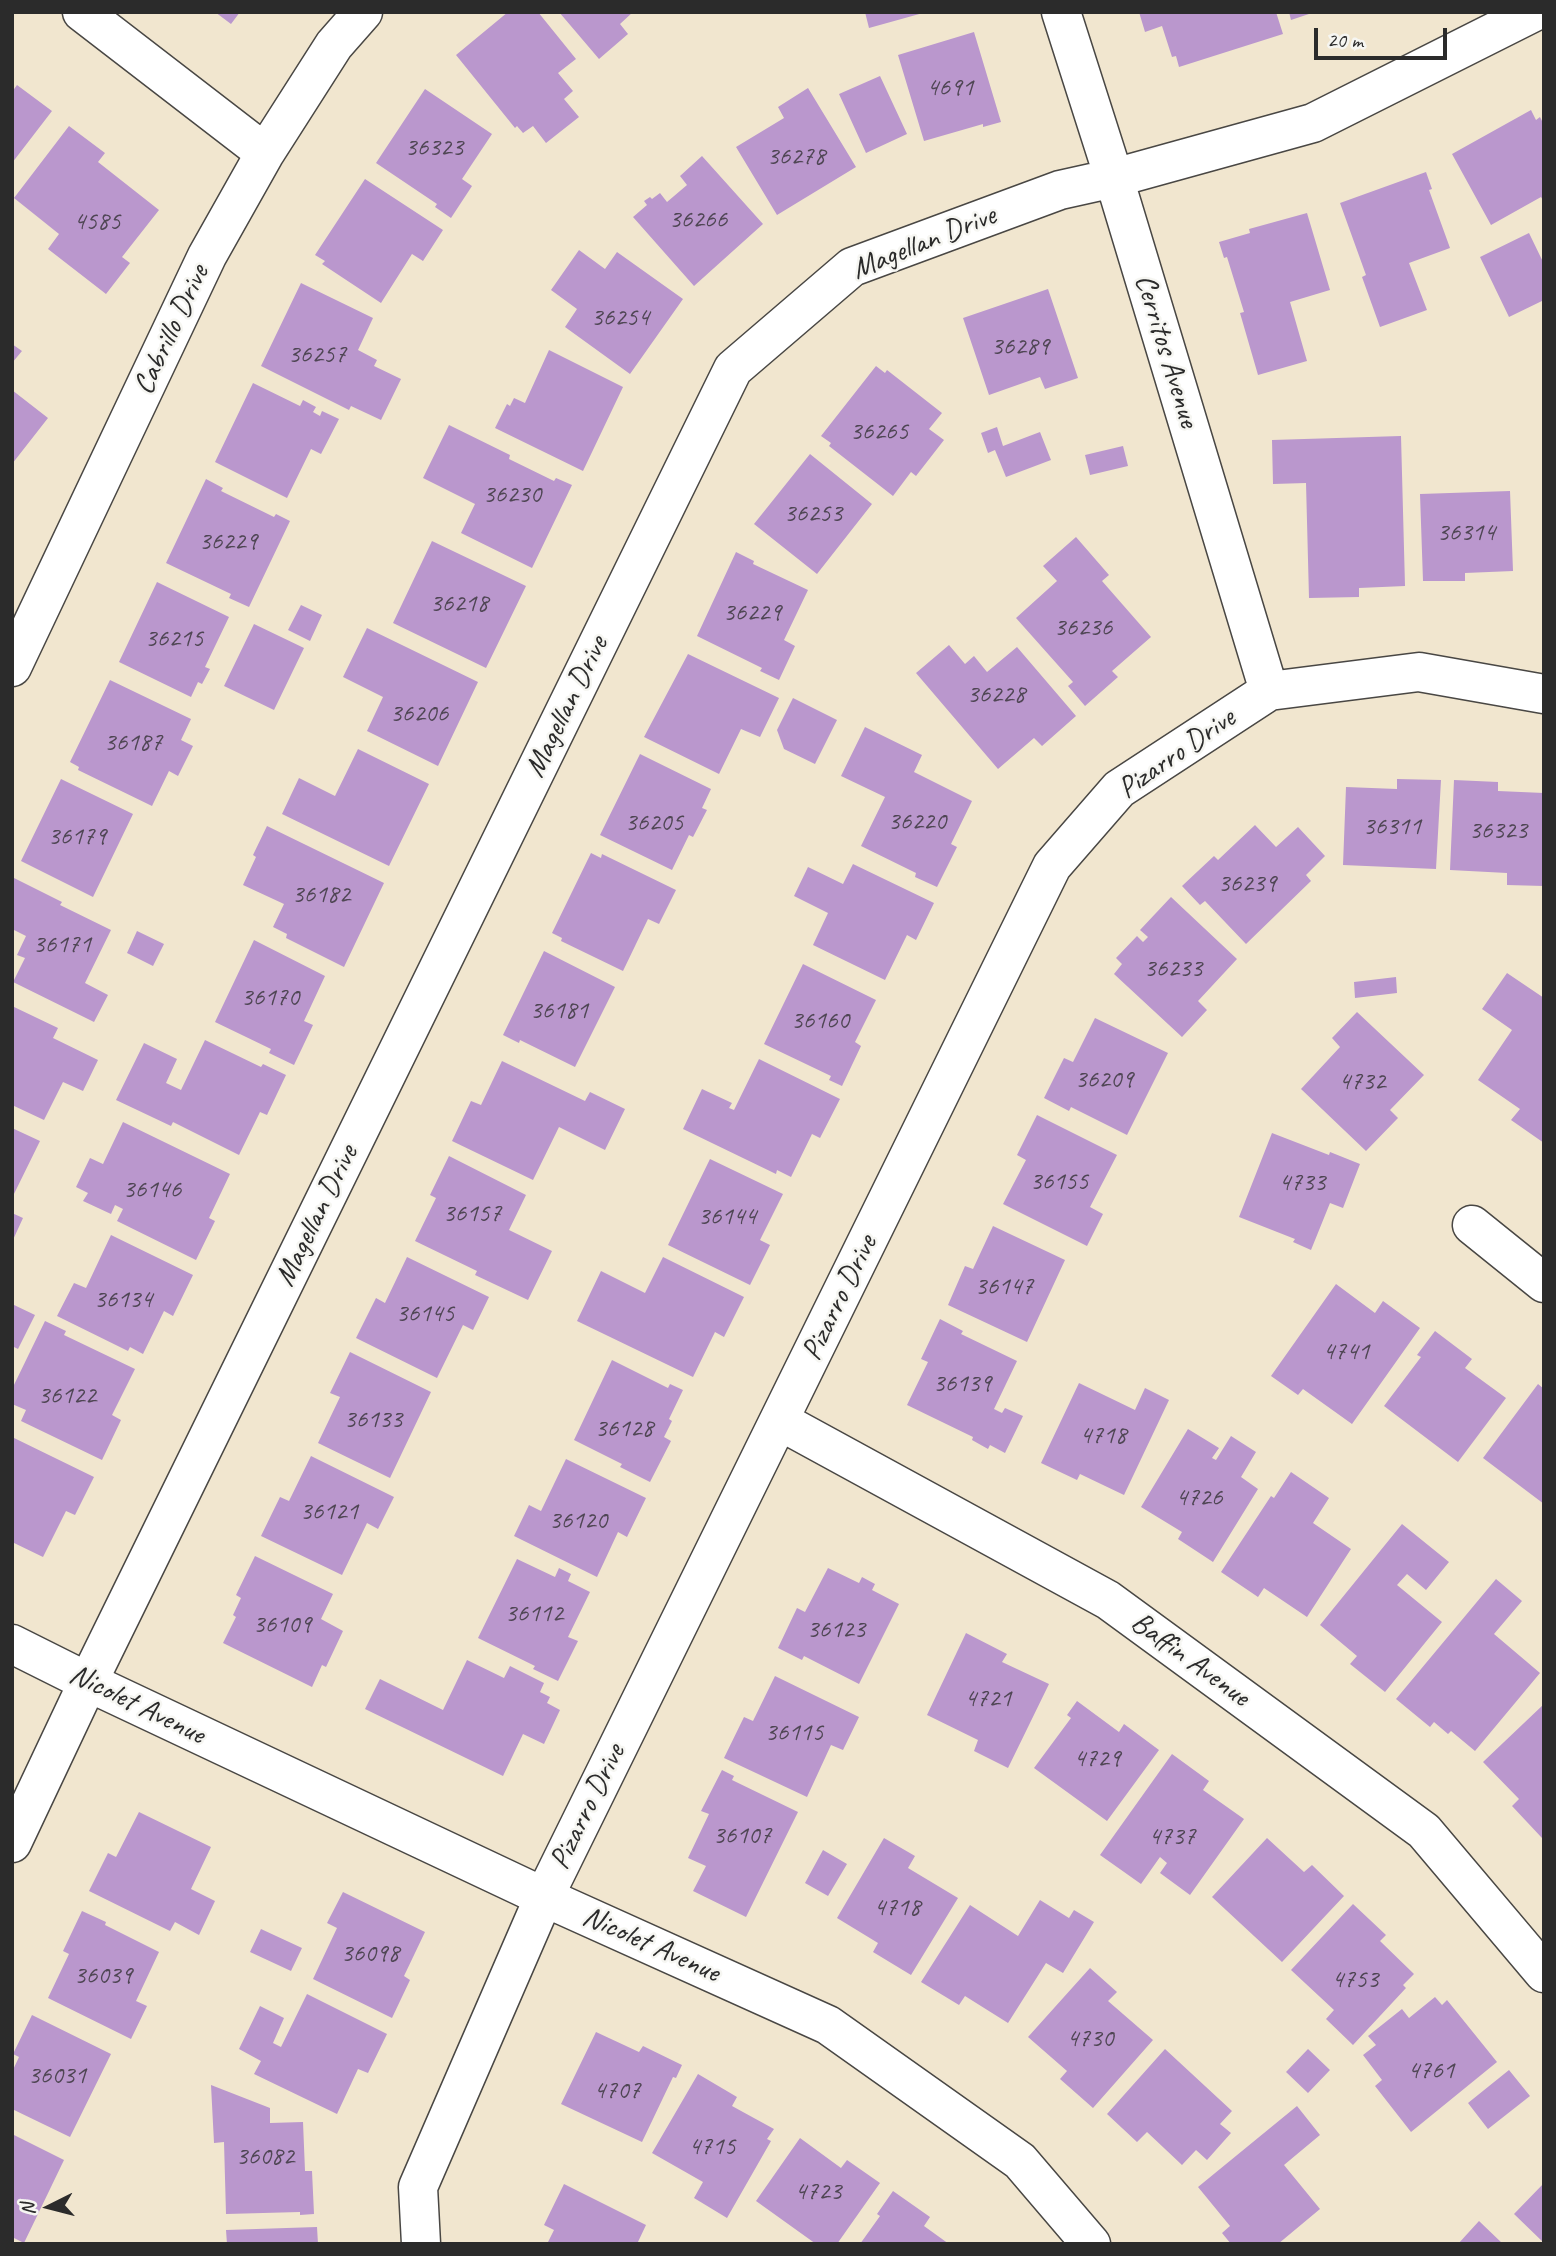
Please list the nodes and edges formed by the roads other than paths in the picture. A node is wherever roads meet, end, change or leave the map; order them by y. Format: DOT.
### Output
graph roads {
  1 [pos="82,12"];
  2 [pos="363,12"];
  3 [pos="1061,12"];
  4 [pos="1534,12"];
  5 [pos="265,153"];
  6 [pos="1114,178"];
  7 [pos="23,614"];
  8 [pos="12,667"];
  9 [pos="1269,691"];
  10 [pos="1544,694"];
  11 [pos="1472,1225"];
  12 [pos="1544,1283"];
  13 [pos="780,1421"];
  14 [pos="12,1644"];
  15 [pos="88,1682"];
  16 [pos="12,1843"];
  17 [pos="544,1896"];
  18 [pos="1544,1973"];
  19 [pos="421,2244"];
  20 [pos="1091,2244"];
  1 -- 5 [label="street"];
  2 -- 5 [label="street, Cabrillo Drive"];
  3 -- 6 [label="street, Cerritos Avenue"];
  4 -- 6 [label="street, Magellan Drive"];
  5 -- 7 [label="street, Cabrillo Drive"];
  6 -- 9 [label="street, Cerritos Avenue"];
  6 -- 15 [label="street, Magellan Drive"];
  7 -- 8 [label="street, Cabrillo Drive"];
  9 -- 10 [label="street, Pizarro Drive"];
  9 -- 13 [label="street, Pizarro Drive"];
  11 -- 12 [label="street"];
  13 -- 17 [label="street, Pizarro Drive"];
  13 -- 18 [label="street, Baffin Avenue"];
  14 -- 15 [label="street, Nicolet Avenue"];
  15 -- 16 [label="street, Magellan Drive"];
  15 -- 17 [label="street, Nicolet Avenue"];
  17 -- 19 [label="street, Pizarro Drive"];
  17 -- 20 [label="street, Nicolet Avenue"];
}
